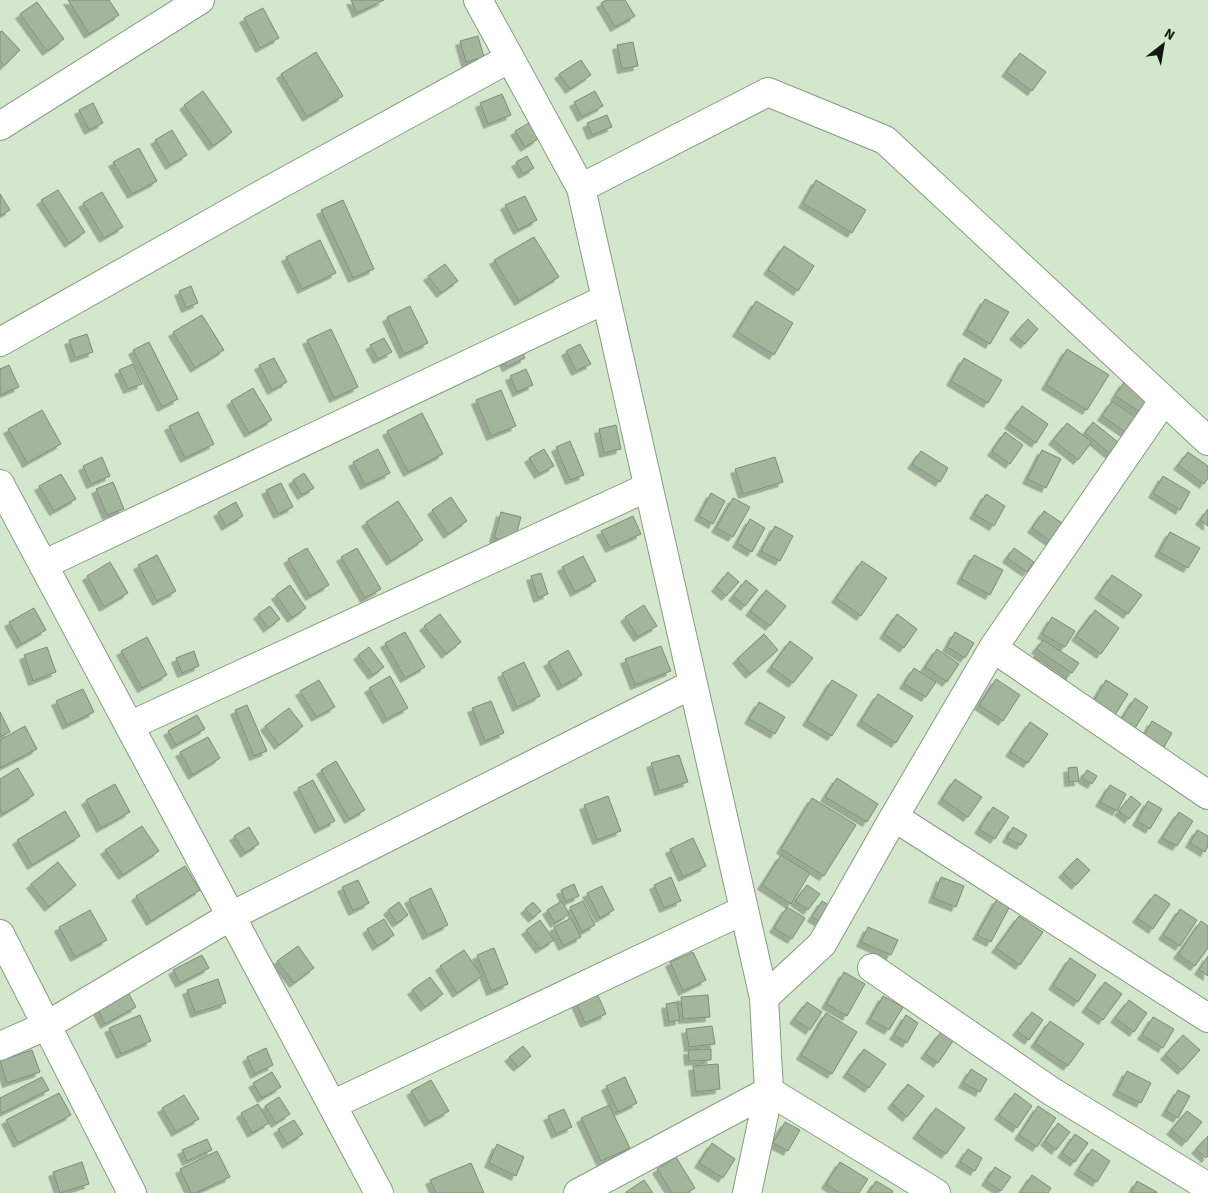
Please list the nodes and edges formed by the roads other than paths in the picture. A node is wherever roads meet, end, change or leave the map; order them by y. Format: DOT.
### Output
graph roads {
  1 [pos="200,0"];
  2 [pos="478,0"];
  3 [pos="510,58"];
  4 [pos="0,126"];
  5 [pos="581,188"];
  6 [pos="606,300"];
  7 [pos="0,342"];
  8 [pos="1164,400"];
  9 [pos="1208,441"];
  10 [pos="0,484"];
  11 [pos="648,487"];
  12 [pos="43,565"];
  13 [pos="993,648"];
  14 [pos="693,684"];
  15 [pos="129,726"];
  16 [pos="1208,795"];
  17 [pos="894,817"];
  18 [pos="744,910"];
  19 [pos="231,916"];
  20 [pos="0,934"];
  21 [pos="872,968"];
  22 [pos="764,998"];
  23 [pos="1208,1018"];
  24 [pos="46,1026"];
  25 [pos="0,1046"];
  26 [pos="768,1091"];
  27 [pos="332,1105"];
  28 [pos="1208,1187"];
  29 [pos="132,1193"];
  30 [pos="378,1193"];
  31 [pos="578,1193"];
  32 [pos="747,1193"];
  33 [pos="936,1193"];
  1 -- 4 [label="street"];
  2 -- 3 [label="street"];
  3 -- 5 [label="street"];
  3 -- 7 [label="street"];
  5 -- 6 [label="street"];
  5 -- 8 [label="street"];
  6 -- 11 [label="street"];
  6 -- 12 [label="street"];
  8 -- 9 [label="street"];
  8 -- 13 [label="street"];
  10 -- 12 [label="street"];
  11 -- 14 [label="street"];
  11 -- 15 [label="street"];
  12 -- 15 [label="street"];
  13 -- 16 [label="street"];
  13 -- 17 [label="street"];
  14 -- 18 [label="street"];
  14 -- 19 [label="street"];
  15 -- 19 [label="street"];
  17 -- 22 [label="street"];
  17 -- 23 [label="street"];
  18 -- 22 [label="street"];
  18 -- 27 [label="street"];
  19 -- 24 [label="street"];
  19 -- 27 [label="street"];
  20 -- 24 [label="street"];
  21 -- 28 [label="street"];
  22 -- 26 [label="street"];
  24 -- 25 [label="street"];
  24 -- 29 [label="street"];
  26 -- 31 [label="street"];
  26 -- 32 [label="street"];
  26 -- 33 [label="street"];
  27 -- 30 [label="street"];
}
